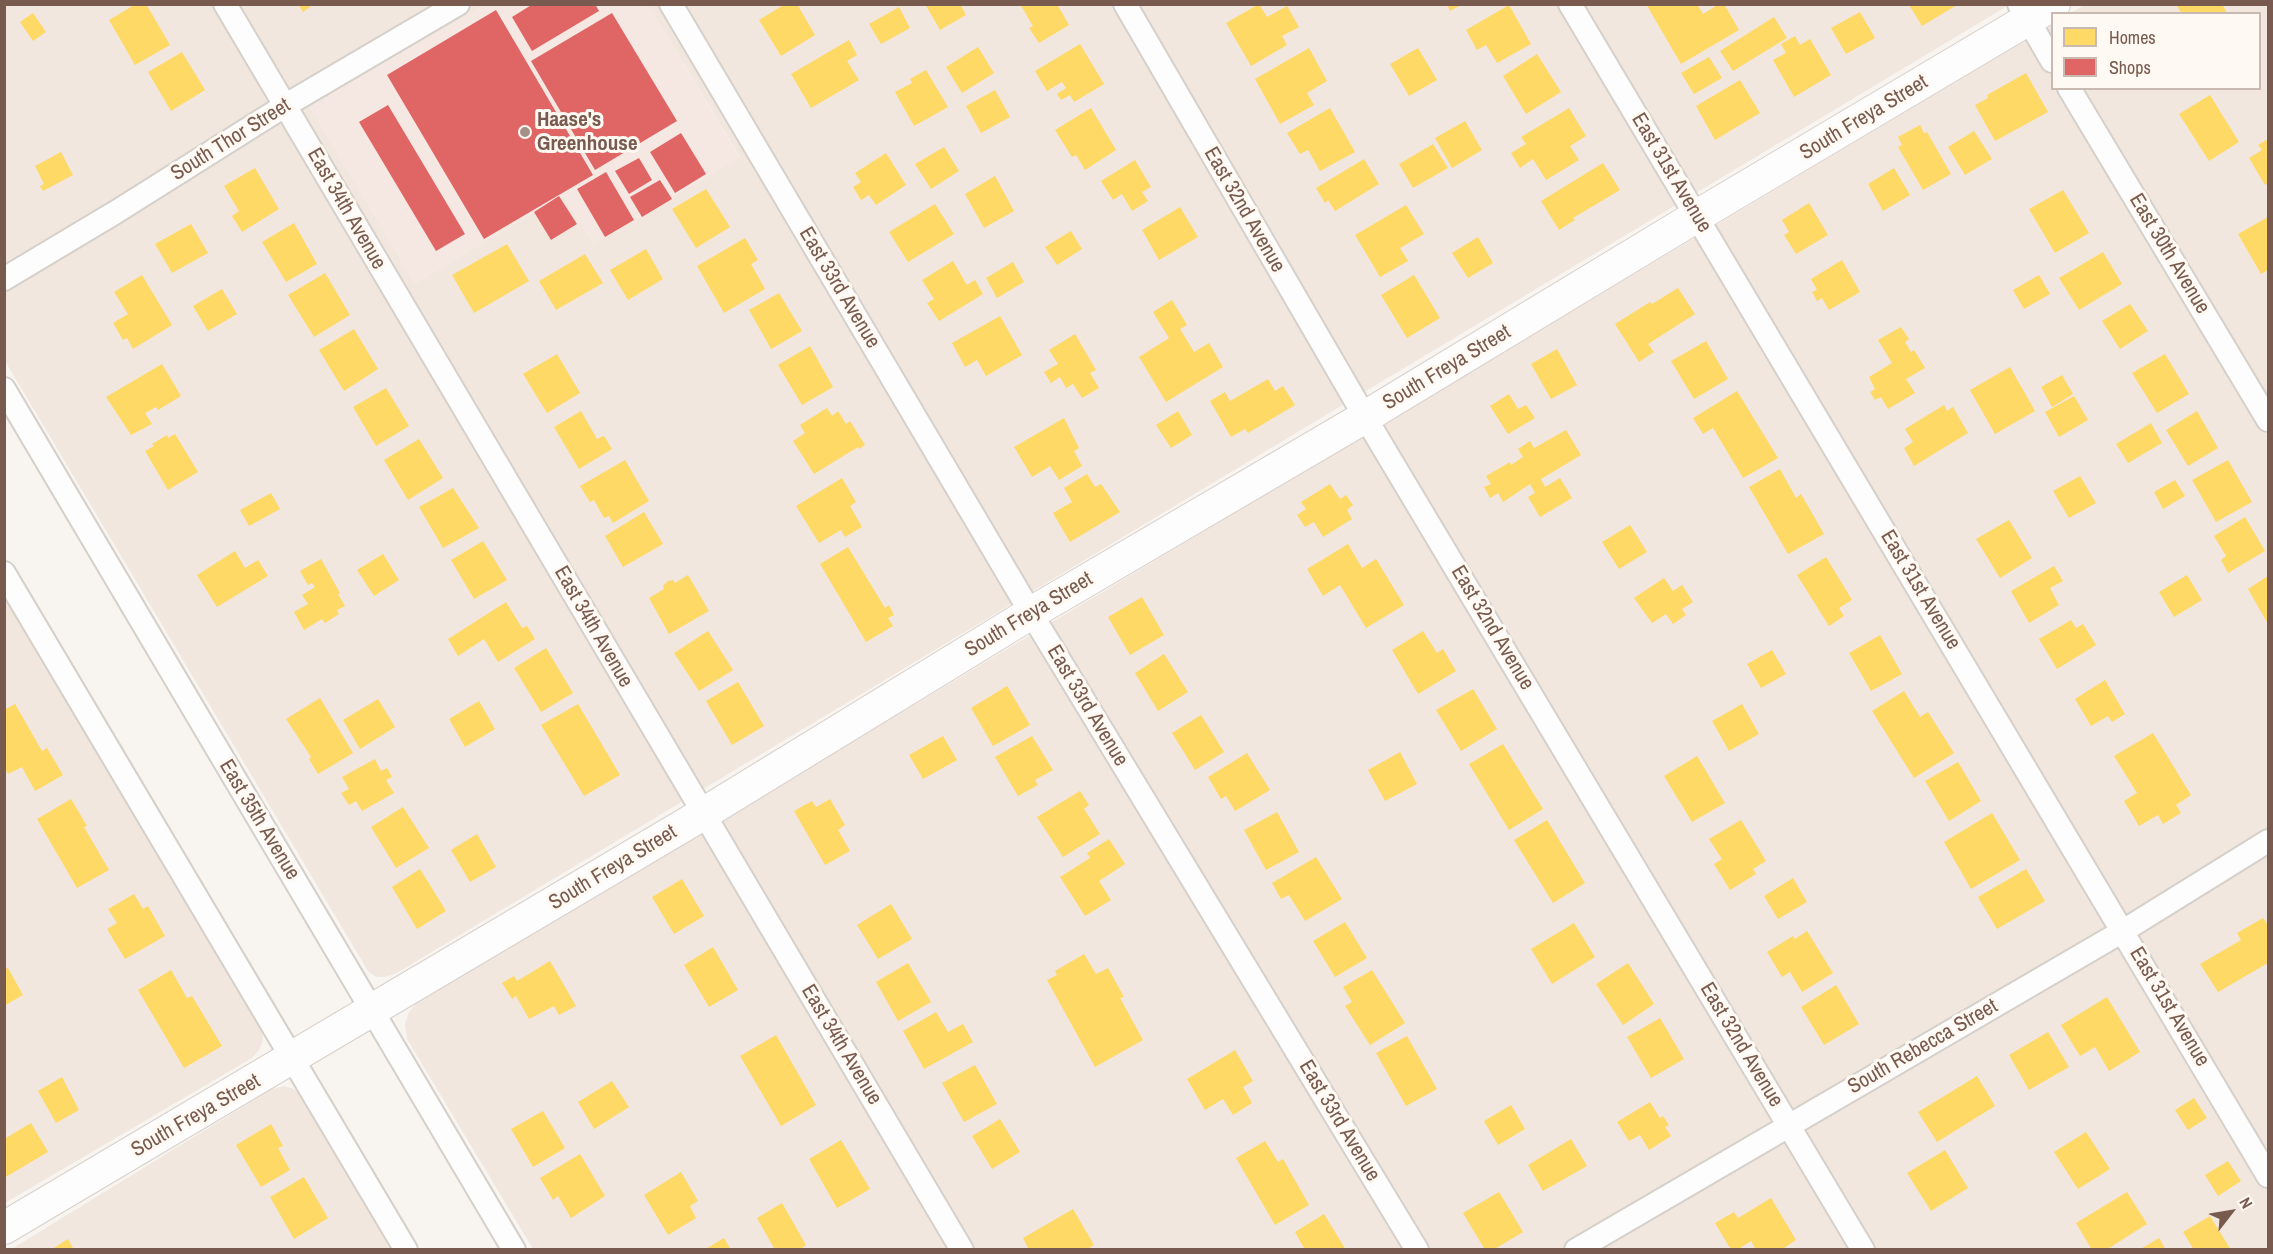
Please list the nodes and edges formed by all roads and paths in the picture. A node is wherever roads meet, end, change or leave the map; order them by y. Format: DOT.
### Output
graph roads {
  1 [pos="225,4"];
  2 [pos="458,4"];
  3 [pos="671,4"];
  4 [pos="1125,4"];
  5 [pos="1570,4"];
  6 [pos="2034,10"];
  7 [pos="2051,58"];
  8 [pos="2070,90"];
  9 [pos="286,105"];
  10 [pos="1697,216"];
  11 [pos="4,279"];
  12 [pos="4,390"];
  13 [pos="1365,417"];
  14 [pos="2268,420"];
  15 [pos="4,573"];
  16 [pos="1031,613"];
  17 [pos="703,814"];
  18 [pos="2268,841"];
  19 [pos="2123,931"];
  20 [pos="372,1011"];
  21 [pos="292,1059"];
  22 [pos="1789,1126"];
  23 [pos="2268,1176"];
  24 [pos="4,1228"];
  25 [pos="406,1250"];
  26 [pos="514,1250"];
  27 [pos="962,1250"];
  28 [pos="1417,1250"];
  29 [pos="1576,1250"];
  30 [pos="1863,1250"];
  1 -- 9 [label="street, East 34th Avenue"];
  2 -- 9 [label="street, South Thor Street"];
  3 -- 16 [label="street, East 33rd Avenue"];
  4 -- 13 [label="street, East 32nd Avenue"];
  5 -- 10 [label="street, East 31st Avenue"];
  6 -- 7 [label="street"];
  6 -- 10 [label="main road, South Freya Street"];
  8 -- 14 [label="street, East 30th Avenue"];
  9 -- 11 [label="street, South Thor Street"];
  9 -- 17 [label="street, East 34th Avenue"];
  10 -- 13 [label="main road, South Freya Street"];
  10 -- 19 [label="street, East 31st Avenue"];
  12 -- 20 [label="street, East 35th Avenue"];
  13 -- 16 [label="main road, South Freya Street"];
  13 -- 22 [label="street, East 32nd Avenue"];
  15 -- 21 [label="street"];
  16 -- 17 [label="main road, South Freya Street"];
  16 -- 28 [label="street, East 33rd Avenue"];
  17 -- 20 [label="main road, South Freya Street"];
  17 -- 27 [label="street, East 34th Avenue"];
  18 -- 19 [label="street, South Rebecca Street"];
  19 -- 22 [label="street, South Rebecca Street"];
  19 -- 23 [label="street, East 31st Avenue"];
  20 -- 21 [label="main road, South Freya Street"];
  20 -- 26 [label="street, East 35th Avenue"];
  21 -- 24 [label="main road, South Freya Street"];
  21 -- 25 [label="street"];
  22 -- 29 [label="street, South Rebecca Street"];
  22 -- 30 [label="street, East 32nd Avenue"];
}
